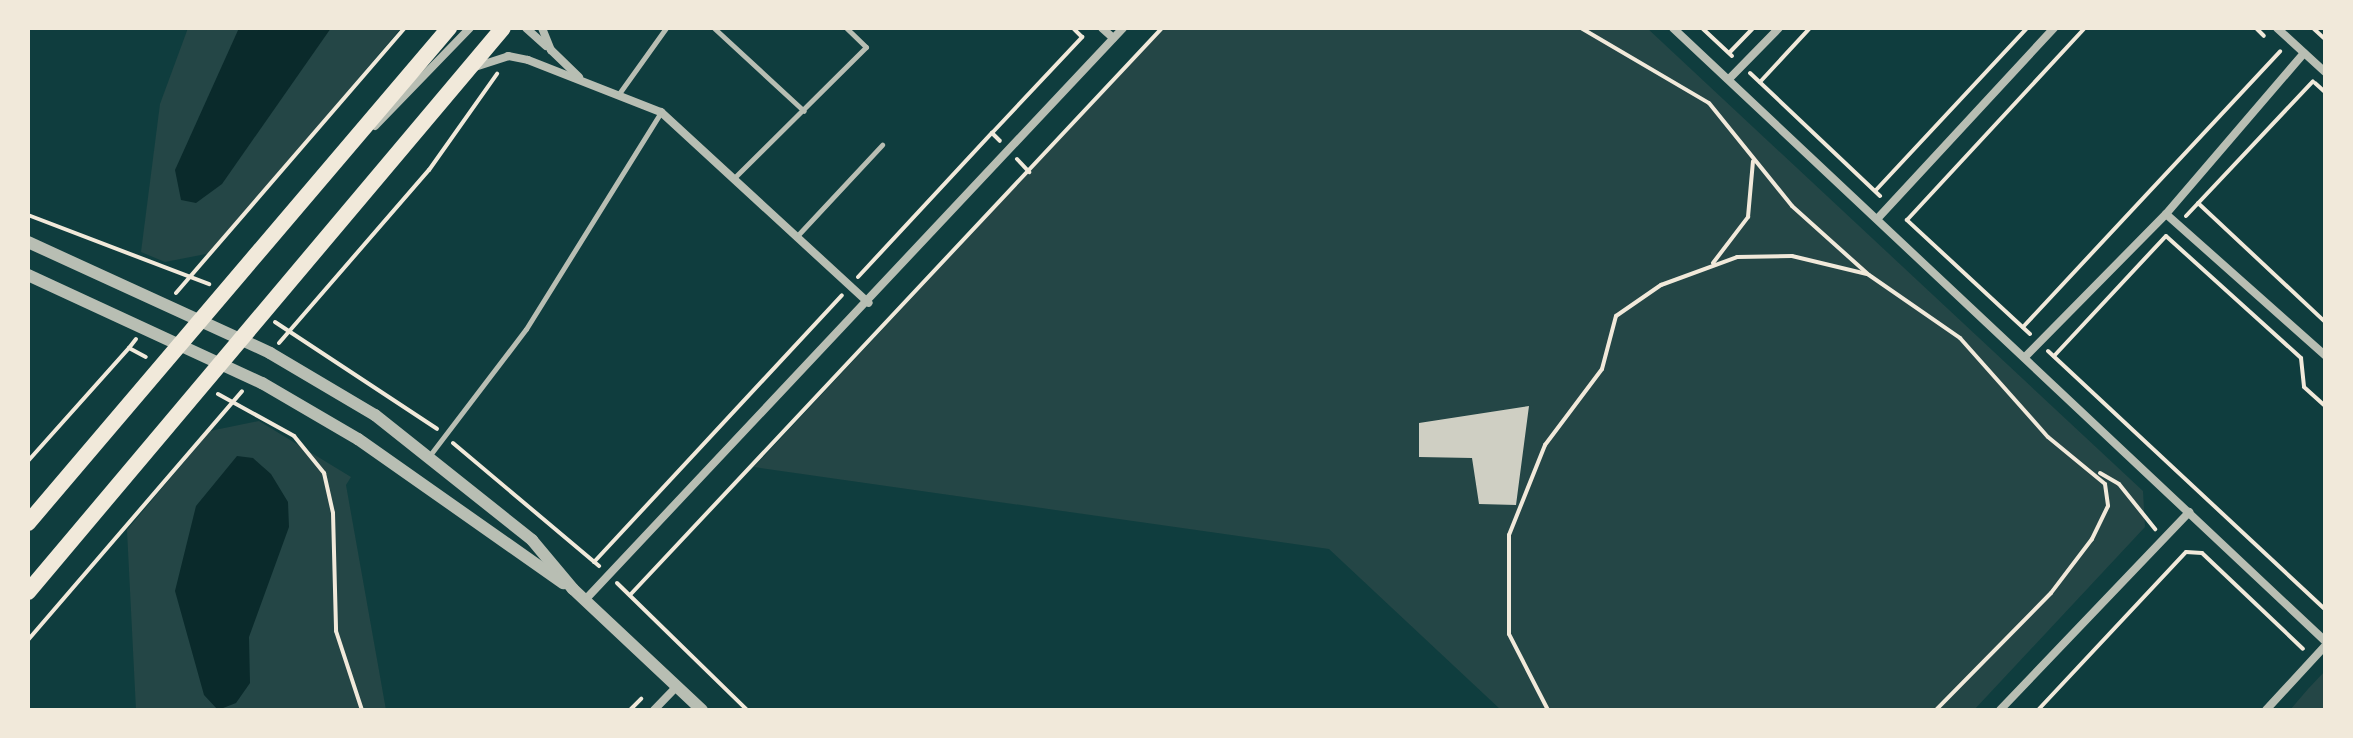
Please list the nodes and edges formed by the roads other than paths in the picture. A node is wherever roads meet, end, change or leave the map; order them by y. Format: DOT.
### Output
graph roads {
  1 [pos="449,28"];
  2 [pos="470,28"];
  3 [pos="503,28"];
  4 [pos="526,28"];
  5 [pos="542,28"];
  6 [pos="666,28"];
  7 [pos="714,28"];
  8 [pos="846,28"];
  9 [pos="1102,28"];
  10 [pos="1123,28"];
  11 [pos="1673,28"];
  12 [pos="1779,28"];
  13 [pos="2054,28"];
  14 [pos="2277,28"];
  15 [pos="1113,38"];
  16 [pos="551,50"];
  17 [pos="2304,53"];
  18 [pos="471,69"];
  19 [pos="2325,72"];
  20 [pos="1729,79"];
  21 [pos="582,81"];
  22 [pos="617,95"];
  23 [pos="804,111"];
  24 [pos="661,112"];
  25 [pos="882,145"];
  26 [pos="338,158"];
  27 [pos="733,179"];
  28 [pos="2166,214"];
  29 [pos="1878,218"];
  30 [pos="797,237"];
  31 [pos="28,242"];
  32 [pos="28,275"];
  33 [pos="869,303"];
  34 [pos="201,319"];
  35 [pos="243,339"];
  36 [pos="180,343"];
  37 [pos="2325,355"];
  38 [pos="2025,357"];
  39 [pos="223,363"];
  40 [pos="429,456"];
  41 [pos="2189,512"];
  42 [pos="28,523"];
  43 [pos="573,589"];
  44 [pos="28,592"];
  45 [pos="585,600"];
  46 [pos="2325,643"];
  47 [pos="676,687"];
  48 [pos="654,710"];
  49 [pos="702,710"];
  50 [pos="2000,710"];
  51 [pos="2266,710"];
  1 -- 26 [label="highway"];
  2 -- 26 [label="street"];
  3 -- 18 [label="highway"];
  4 -- 16 [label="street"];
  5 -- 16 [label="street"];
  6 -- 22 [label="lane"];
  7 -- 23 [label="lane"];
  8 -- 23 [label="lane"];
  9 -- 15 [label="street"];
  10 -- 15 [label="street"];
  11 -- 20 [label="street"];
  12 -- 20 [label="street"];
  13 -- 29 [label="street"];
  14 -- 17 [label="street"];
  15 -- 33 [label="street"];
  16 -- 21 [label="street"];
  17 -- 19 [label="street"];
  17 -- 28 [label="street"];
  18 -- 21 [label="street"];
  18 -- 35 [label="highway"];
  20 -- 29 [label="street"];
  21 -- 22 [label="street"];
  22 -- 24 [label="street"];
  23 -- 27 [label="lane"];
  24 -- 27 [label="street"];
  24 -- 40 [label="lane"];
  25 -- 30 [label="lane"];
  26 -- 34 [label="highway"];
  27 -- 30 [label="street"];
  28 -- 37 [label="street"];
  28 -- 38 [label="street"];
  29 -- 38 [label="street"];
  30 -- 33 [label="street"];
  31 -- 34 [label="street"];
  32 -- 36 [label="street"];
  33 -- 45 [label="street"];
  34 -- 35 [label="street"];
  34 -- 36 [label="highway"];
  35 -- 39 [label="highway"];
  35 -- 40 [label="street"];
  36 -- 39 [label="street"];
  36 -- 42 [label="highway"];
  38 -- 41 [label="street"];
  39 -- 43 [label="street"];
  39 -- 44 [label="highway"];
  40 -- 43 [label="street"];
  41 -- 46 [label="street"];
  41 -- 50 [label="street"];
  43 -- 45 [label="street"];
  45 -- 47 [label="street"];
  46 -- 51 [label="street"];
  47 -- 48 [label="street"];
  47 -- 49 [label="street"];
}
